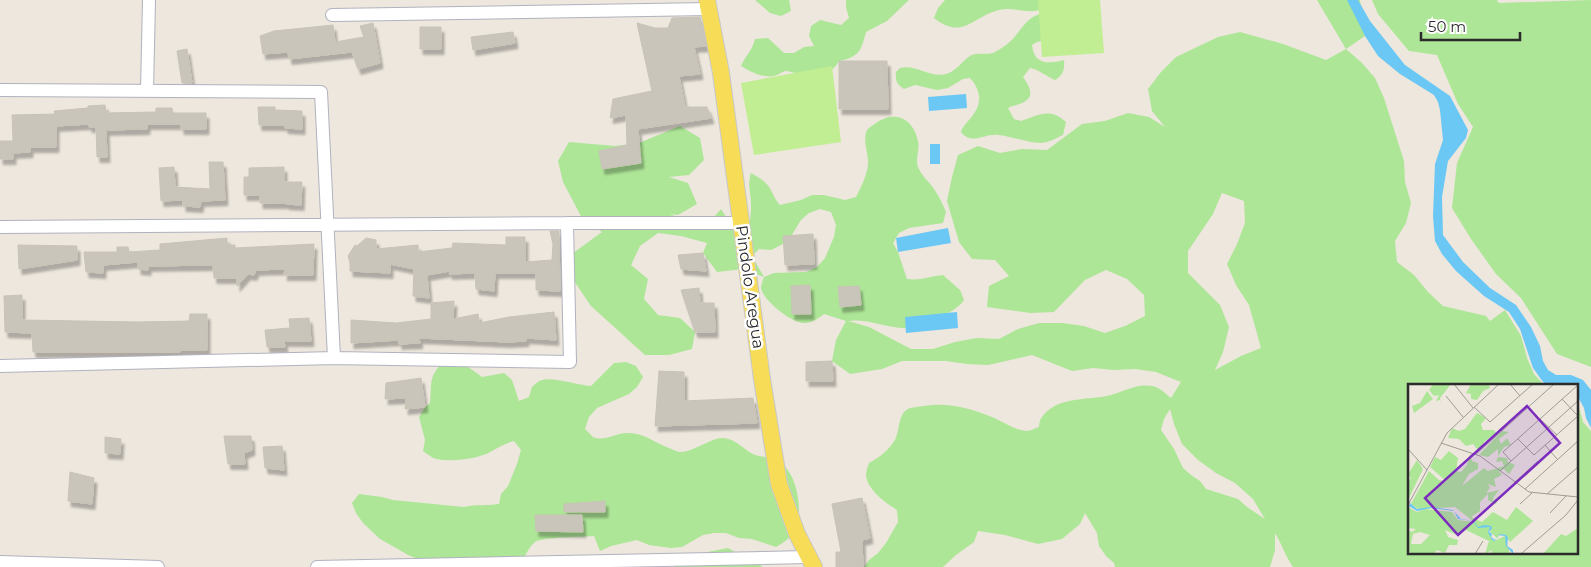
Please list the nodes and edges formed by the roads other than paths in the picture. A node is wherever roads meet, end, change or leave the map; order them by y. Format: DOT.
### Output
graph roads {
  1 [pos="149,0"];
  2 [pos="708,4"];
  3 [pos="332,15"];
  4 [pos="0,90"];
  5 [pos="147,91"];
  6 [pos="567,223"];
  7 [pos="741,223"];
  8 [pos="327,224"];
  9 [pos="0,227"];
  10 [pos="334,358"];
  11 [pos="0,366"];
  12 [pos="0,562"];
  13 [pos="811,562"];
  14 [pos="158,567"];
  15 [pos="317,567"];
  1 -- 5 [label="street"];
  2 -- 3 [label="street"];
  2 -- 7 [label="main road, Pindolo Aregua"];
  4 -- 5 [label="street"];
  5 -- 8 [label="street"];
  6 -- 7 [label="street"];
  6 -- 8 [label="street"];
  6 -- 10 [label="street"];
  7 -- 13 [label="main road, Pindolo Aregua"];
  8 -- 9 [label="street"];
  8 -- 10 [label="street"];
  10 -- 11 [label="street"];
  12 -- 14 [label="street"];
  13 -- 15 [label="street"];
}
